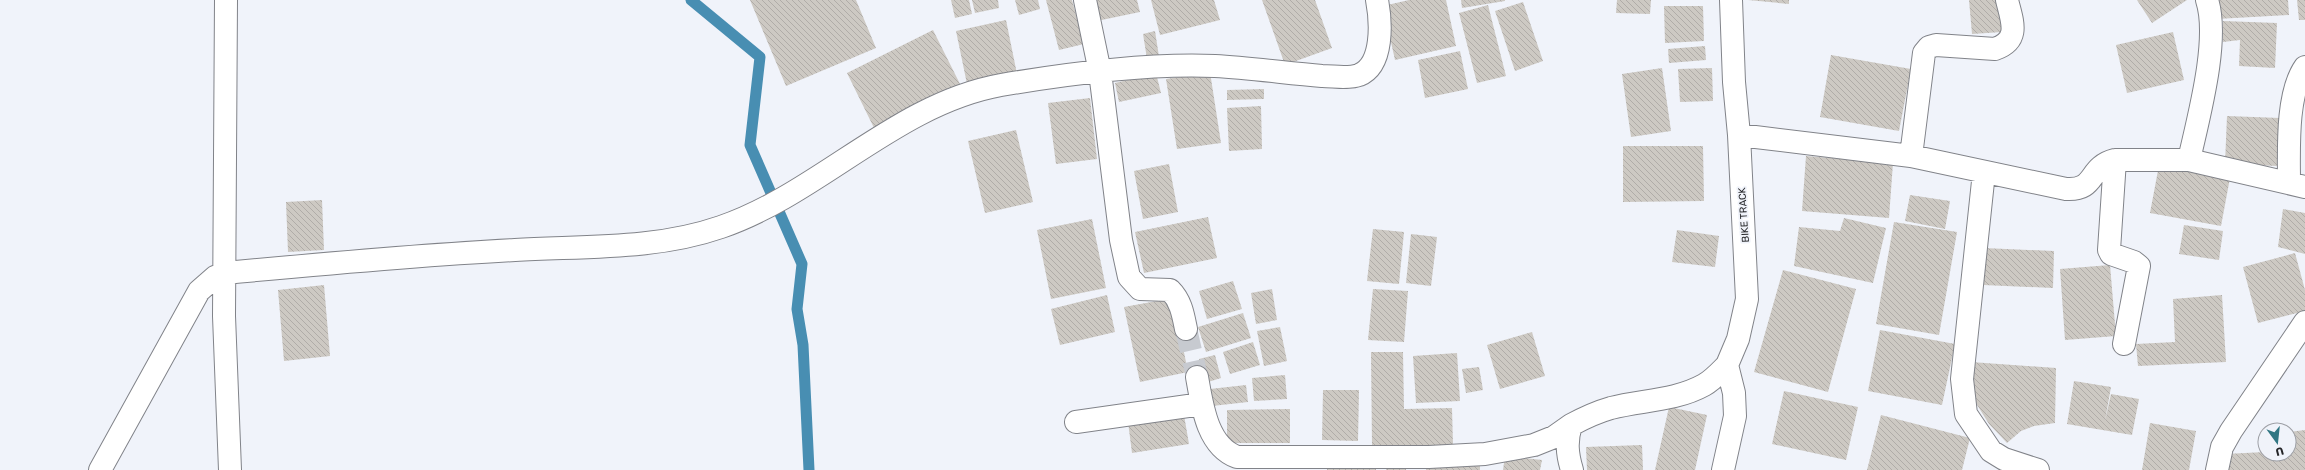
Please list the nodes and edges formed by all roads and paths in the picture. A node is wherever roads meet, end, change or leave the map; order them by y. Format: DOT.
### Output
graph roads {
  1 [pos="226,0"];
  2 [pos="1085,0"];
  3 [pos="1731,0"];
  4 [pos="2008,0"];
  5 [pos="2207,0"];
  6 [pos="1381,1"];
  7 [pos="2305,67"];
  8 [pos="1100,72"];
  9 [pos="1739,135"];
  10 [pos="1911,156"];
  11 [pos="2115,160"];
  12 [pos="2189,160"];
  13 [pos="1984,172"];
  14 [pos="2297,185"];
  15 [pos="225,273"];
  16 [pos="2305,322"];
  17 [pos="1186,329"];
  18 [pos="2124,344"];
  19 [pos="1727,365"];
  20 [pos="1197,377"];
  21 [pos="1202,404"];
  22 [pos="1076,422"];
  23 [pos="1571,425"];
  24 [pos="100,470"];
  25 [pos="230,470"];
  26 [pos="1572,470"];
  27 [pos="1723,470"];
  28 [pos="2038,470"];
  29 [pos="2216,470"];
  1 -- 15 [label="street"];
  2 -- 8 [label="street"];
  3 -- 9 [label="street, BIKE TRACK"];
  4 -- 10 [label="street"];
  5 -- 12 [label="street"];
  6 -- 8 [label="street"];
  7 -- 14 [label="street"];
  8 -- 15 [label="street"];
  8 -- 17 [label="street"];
  9 -- 10 [label="street"];
  9 -- 19 [label="street, BIKE TRACK"];
  10 -- 13 [label="street"];
  11 -- 12 [label="street"];
  11 -- 13 [label="street"];
  11 -- 18 [label="street"];
  12 -- 14 [label="street"];
  13 -- 28 [label="street"];
  15 -- 24 [label="street"];
  15 -- 25 [label="street"];
  16 -- 29 [label="street"];
  19 -- 23 [label="street"];
  19 -- 27 [label="street"];
  20 -- 21 [label="street"];
  21 -- 22 [label="street"];
  21 -- 23 [label="street"];
  23 -- 26 [label="street"];
}
